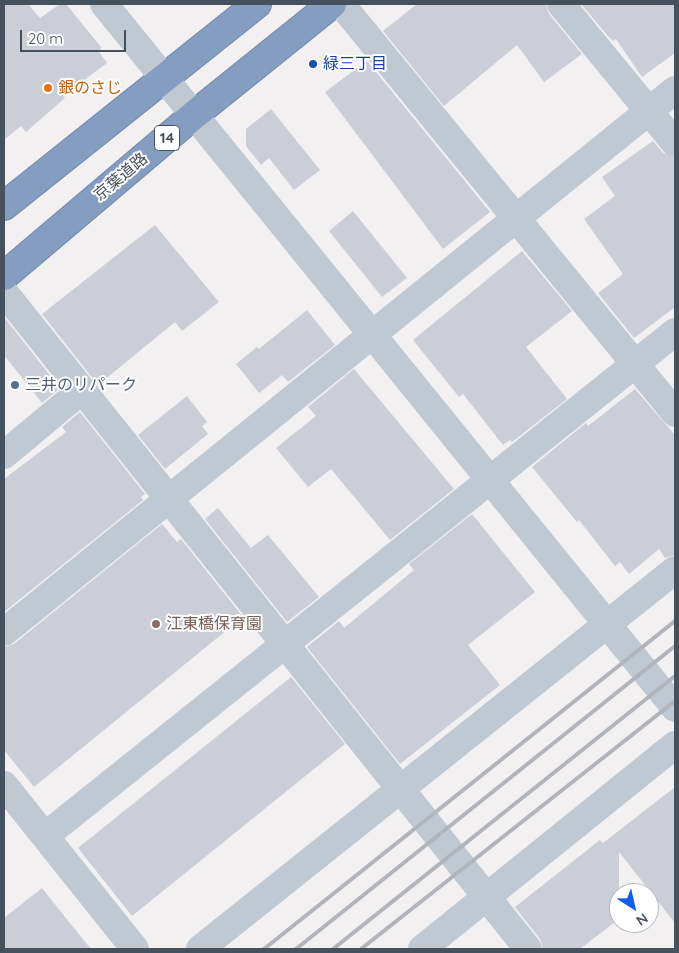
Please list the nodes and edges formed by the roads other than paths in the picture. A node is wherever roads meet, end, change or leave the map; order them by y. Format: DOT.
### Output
graph roads {
  1 [pos="104,4"];
  2 [pos="256,4"];
  3 [pos="332,4"];
  4 [pos="341,4"];
  5 [pos="561,4"];
  6 [pos="164,78"];
  7 [pos="675,90"];
  8 [pos="649,111"];
  9 [pos="194,115"];
  10 [pos="675,143"];
  11 [pos="4,206"];
  12 [pos="516,218"];
  13 [pos="4,276"];
  14 [pos="4,292"];
  15 [pos="675,332"];
  16 [pos="371,335"];
  17 [pos="635,364"];
  18 [pos="82,390"];
  19 [pos="675,413"];
  20 [pos="4,455"];
  21 [pos="489,480"];
  22 [pos="169,499"];
  23 [pos="675,570"];
  24 [pos="608,624"];
  25 [pos="4,632"];
  26 [pos="285,644"];
  27 [pos="675,708"];
  28 [pos="675,745"];
  29 [pos="4,785"];
  30 [pos="400,789"];
  31 [pos="45,836"];
  32 [pos="486,897"];
  33 [pos="136,949"];
  34 [pos="200,949"];
  35 [pos="422,949"];
  36 [pos="528,949"];
  1 -- 6 [label="street"];
  2 -- 6 [label="highway"];
  3 -- 9 [label="highway, 京葉道路 / 14"];
  4 -- 12 [label="street"];
  5 -- 8 [label="street"];
  6 -- 9 [label="street"];
  6 -- 11 [label="highway"];
  7 -- 8 [label="street"];
  8 -- 10 [label="street"];
  8 -- 12 [label="street"];
  9 -- 13 [label="highway, 京葉道路 / 14"];
  9 -- 16 [label="street"];
  12 -- 16 [label="street"];
  12 -- 17 [label="street"];
  14 -- 18 [label="street"];
  15 -- 17 [label="street"];
  16 -- 21 [label="street"];
  16 -- 22 [label="street"];
  17 -- 19 [label="street"];
  17 -- 21 [label="street"];
  18 -- 20 [label="street"];
  18 -- 22 [label="street"];
  21 -- 24 [label="street"];
  21 -- 26 [label="street"];
  22 -- 25 [label="street"];
  22 -- 26 [label="street"];
  23 -- 24 [label="street"];
  24 -- 27 [label="street"];
  24 -- 30 [label="street"];
  26 -- 30 [label="street"];
  26 -- 31 [label="street"];
  28 -- 32 [label="street"];
  29 -- 31 [label="street"];
  30 -- 32 [label="street"];
  30 -- 34 [label="street"];
  31 -- 33 [label="street"];
  32 -- 35 [label="street"];
  32 -- 36 [label="street"];
}
